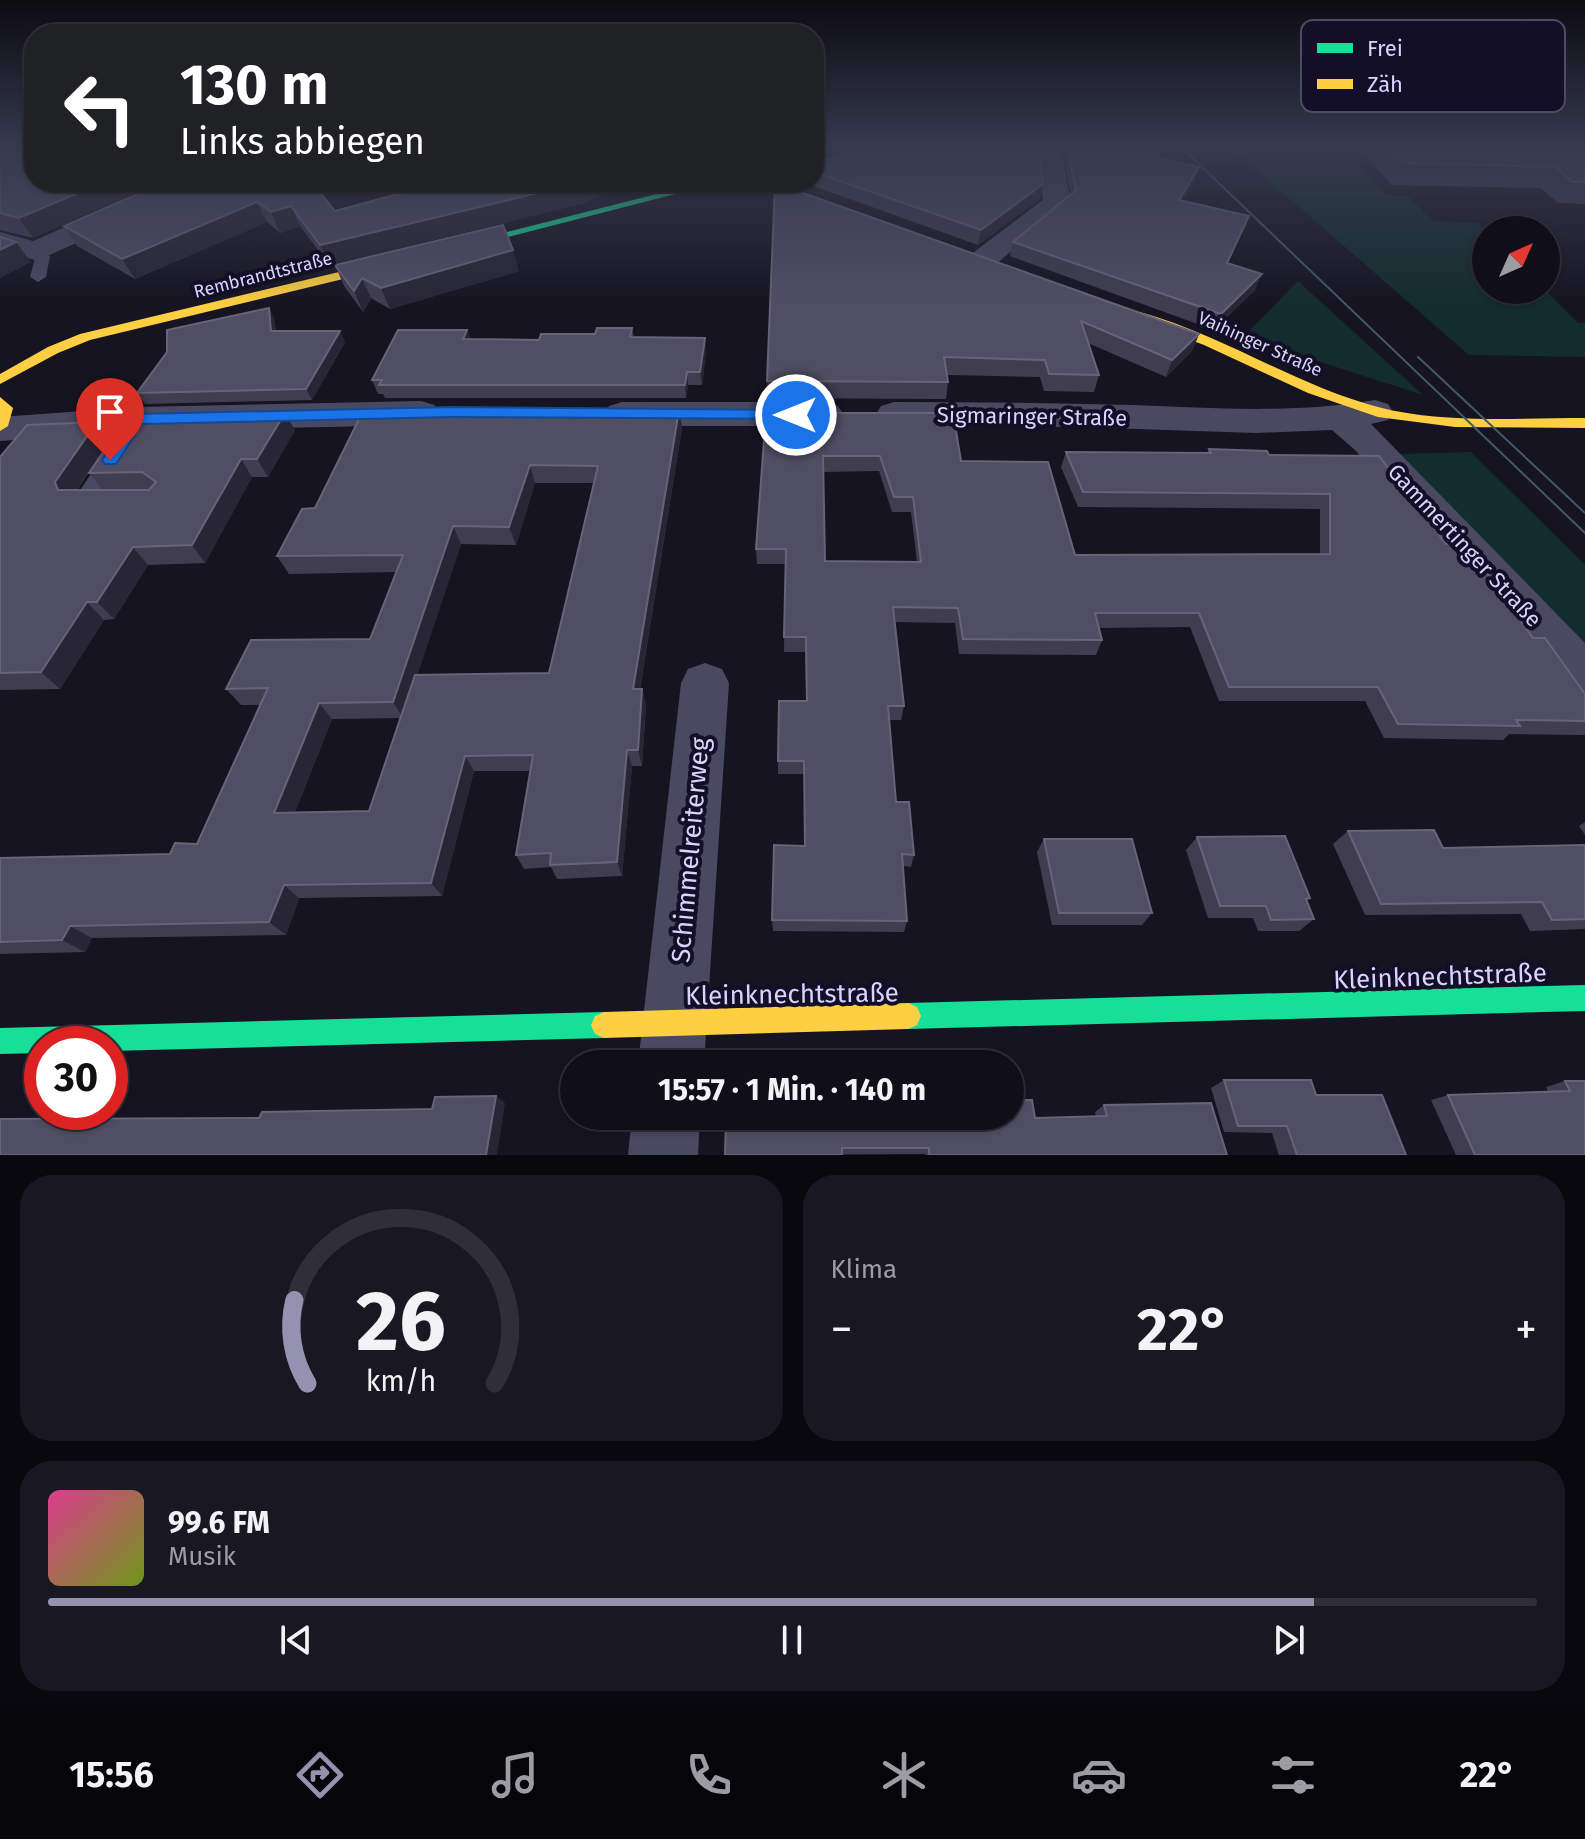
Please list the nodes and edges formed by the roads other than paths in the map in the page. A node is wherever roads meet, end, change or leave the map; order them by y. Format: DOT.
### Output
graph roads {
  1 [pos="161,200"];
  2 [pos="645,200"];
  3 [pos="1057,200"];
  4 [pos="0,241"];
  5 [pos="988,260"];
  6 [pos="1121,309"];
  7 [pos="145,325"];
  8 [pos="1208,342"];
  9 [pos="0,380"];
  10 [pos="1295,402"];
  11 [pos="451,412"];
  12 [pos="592,414"];
  13 [pos="1358,415"];
  14 [pos="1,416"];
  15 [pos="138,419"];
  16 [pos="1462,421"];
  17 [pos="1582,426"];
  18 [pos="127,500"];
  19 [pos="1585,675"];
  20 [pos="705,683"];
  21 [pos="1585,998"];
  22 [pos="0,1041"];
  23 [pos="673,1043"];
  24 [pos="665,1130"];
  25 [pos="663,1155"];
  1 -- 4 [label="street"];
  2 -- 7 [label="main road, Rembrandtstraße"];
  3 -- 5 [label="street"];
  6 -- 8 [label="main road, Vaihinger Straße"];
  7 -- 9 [label="main road, Rembrandtstraße"];
  7 -- 14 [label="main road, Rembrandtstraße"];
  8 -- 10 [label="main road, Vaihinger Straße"];
  8 -- 16 [label="main road, Sigmaringer Straße"];
  10 -- 12 [label="street, Sigmaringer Straße"];
  10 -- 13 [label="street, Sigmaringer Straße"];
  11 -- 15 [label="street"];
  13 -- 16 [label="main road, Sigmaringer Straße"];
  13 -- 19 [label="street, Gammertinger Straße"];
  14 -- 15 [label="street"];
  15 -- 18 [label="lane"];
  16 -- 17 [label="main road, Sigmaringer Straße"];
  20 -- 23 [label="street, Schimmelreiterweg"];
  21 -- 23 [label="main road, Kleinknechtstraße"];
  22 -- 23 [label="main road, Kleinknechtstraße"];
  24 -- 25 [label="street"];
}
